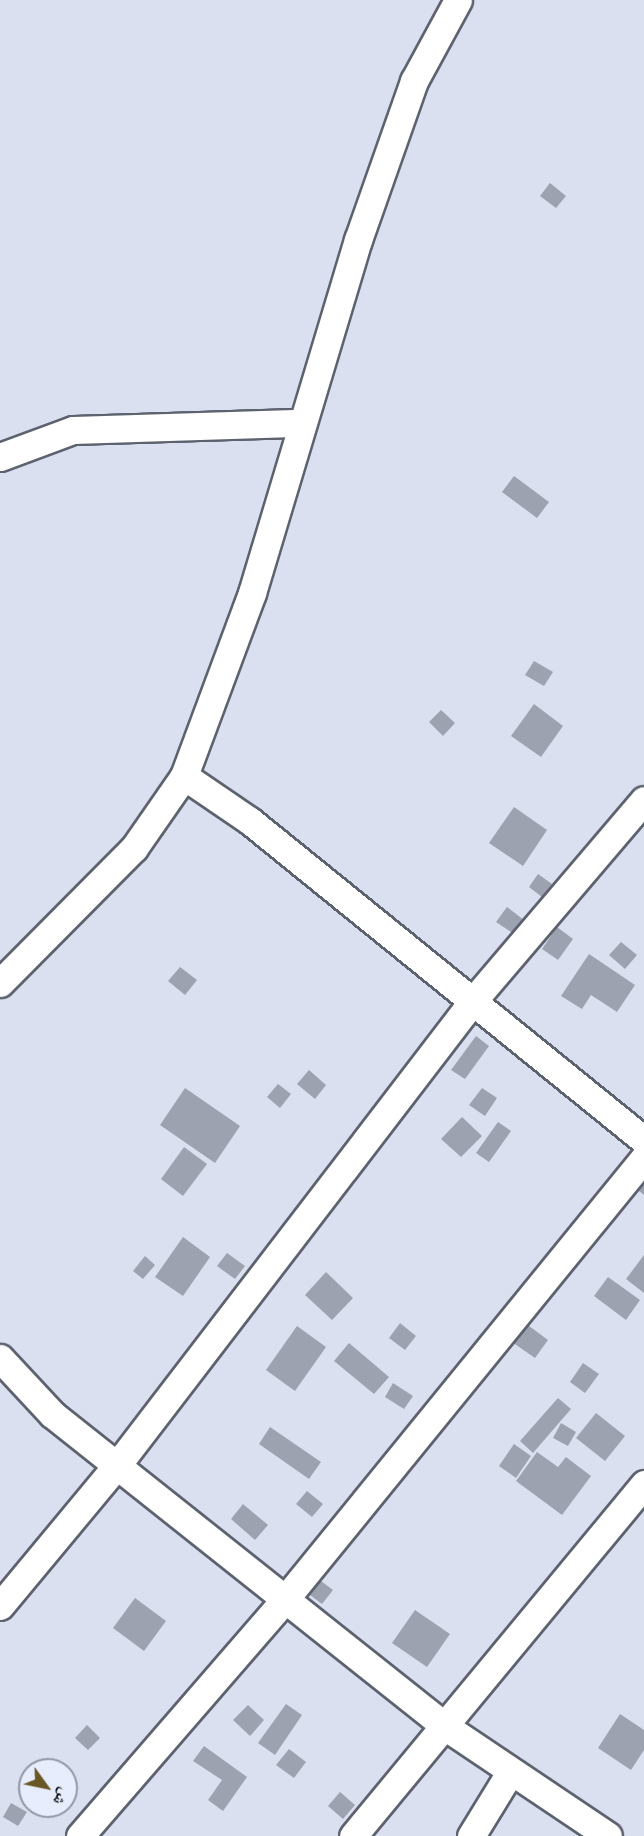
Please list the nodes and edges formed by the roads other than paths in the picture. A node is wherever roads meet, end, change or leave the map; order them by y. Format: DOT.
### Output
graph roads {
  1 [pos="458,0"];
  2 [pos="302,423"];
  3 [pos="0,457"];
  4 [pos="184,776"];
  5 [pos="644,800"];
  6 [pos="0,983"];
  7 [pos="472,1002"];
  8 [pos="644,1140"];
  9 [pos="644,1158"];
  10 [pos="0,1358"];
  11 [pos="118,1464"];
  12 [pos="644,1484"];
  13 [pos="286,1598"];
  14 [pos="0,1606"];
  15 [pos="446,1727"];
  16 [pos="509,1774"];
  17 [pos="80,1836"];
  18 [pos="353,1836"];
  19 [pos="471,1836"];
  20 [pos="608,1836"];
  1 -- 2 [label="street"];
  2 -- 3 [label="street"];
  2 -- 4 [label="street"];
  4 -- 6 [label="street"];
  4 -- 7 [label="street"];
  5 -- 7 [label="street"];
  7 -- 8 [label="street"];
  7 -- 11 [label="street"];
  9 -- 13 [label="street"];
  10 -- 11 [label="street"];
  11 -- 13 [label="street"];
  11 -- 14 [label="street"];
  12 -- 15 [label="street"];
  13 -- 15 [label="street"];
  13 -- 17 [label="street"];
  15 -- 16 [label="street"];
  15 -- 18 [label="street"];
  16 -- 19 [label="street"];
  16 -- 20 [label="street"];
}
